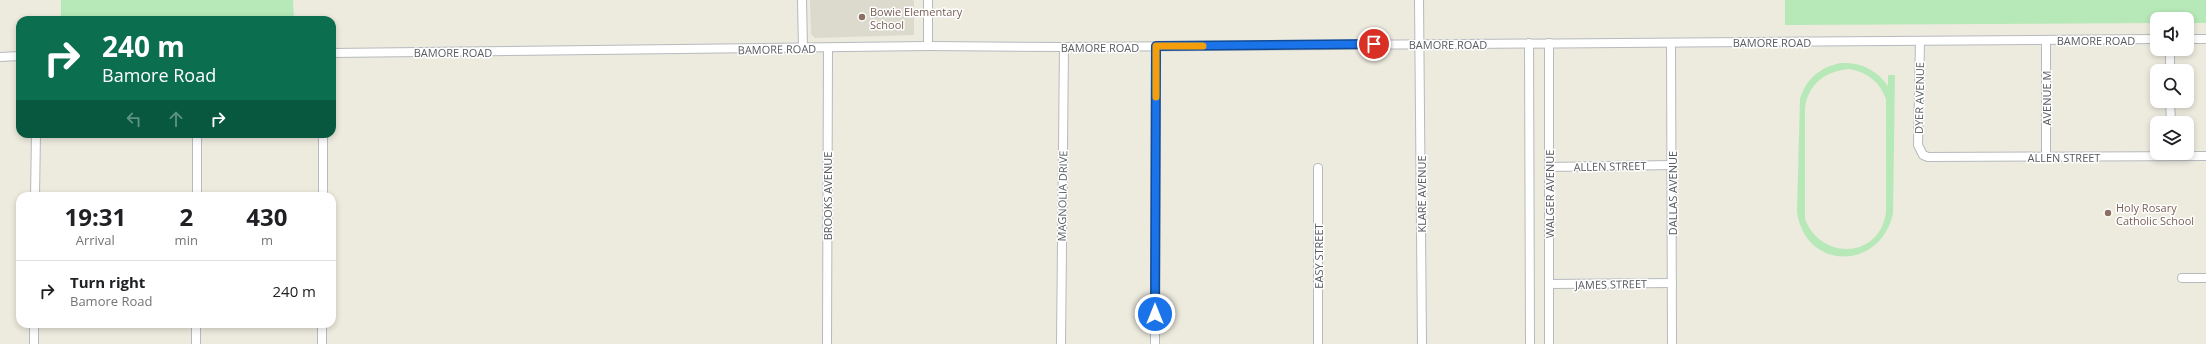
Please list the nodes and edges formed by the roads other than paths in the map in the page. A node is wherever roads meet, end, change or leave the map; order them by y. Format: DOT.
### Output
graph roads {
  1 [pos="802,0"];
  2 [pos="928,0"];
  3 [pos="1419,0"];
  4 [pos="2150,39"];
  5 [pos="2194,39"];
  6 [pos="2206,39"];
  7 [pos="2046,40"];
  8 [pos="1920,41"];
  9 [pos="1529,43"];
  10 [pos="1549,43"];
  11 [pos="1671,43"];
  12 [pos="1421,44"];
  13 [pos="928,46"];
  14 [pos="1156,46"];
  15 [pos="1064,47"];
  16 [pos="802,48"];
  17 [pos="828,48"];
  18 [pos="336,54"];
  19 [pos="0,56"];
  20 [pos="16,56"];
  21 [pos="36,138"];
  22 [pos="197,138"];
  23 [pos="323,138"];
  24 [pos="1923,155"];
  25 [pos="2150,155"];
  26 [pos="2046,156"];
  27 [pos="2194,156"];
  28 [pos="2206,156"];
  29 [pos="1672,165"];
  30 [pos="1549,167"];
  31 [pos="1318,168"];
  32 [pos="35,192"];
  33 [pos="197,192"];
  34 [pos="323,192"];
  35 [pos="2182,278"];
  36 [pos="2206,278"];
  37 [pos="1672,283"];
  38 [pos="1549,284"];
  39 [pos="34,328"];
  40 [pos="196,328"];
  41 [pos="322,328"];
  42 [pos="34,344"];
  43 [pos="196,344"];
  44 [pos="322,344"];
  45 [pos="827,344"];
  46 [pos="1061,344"];
  47 [pos="1155,344"];
  48 [pos="1318,344"];
  49 [pos="1422,344"];
  50 [pos="1530,344"];
  51 [pos="1549,344"];
  52 [pos="1672,344"];
  1 -- 16 [label="street"];
  2 -- 13 [label="street"];
  3 -- 12 [label="street, KLARE AVENUE"];
  4 -- 7 [label="street, BAMORE ROAD"];
  5 -- 6 [label="street"];
  7 -- 8 [label="street, BAMORE ROAD"];
  7 -- 26 [label="street, AVENUE M"];
  8 -- 11 [label="street, BAMORE ROAD"];
  8 -- 24 [label="street, DYER AVENUE"];
  9 -- 10 [label="street, BAMORE ROAD"];
  9 -- 12 [label="street, BAMORE ROAD"];
  9 -- 50 [label="street, WALGER AVENUE"];
  10 -- 11 [label="street, BAMORE ROAD"];
  10 -- 30 [label="street, WALGER AVENUE"];
  11 -- 29 [label="street, DALLAS AVENUE"];
  12 -- 14 [label="street, BAMORE ROAD"];
  12 -- 49 [label="street, KLARE AVENUE"];
  13 -- 15 [label="street, BAMORE ROAD"];
  13 -- 17 [label="street, BAMORE ROAD"];
  14 -- 15 [label="street, BAMORE ROAD"];
  14 -- 47 [label="street"];
  15 -- 46 [label="street, MAGNOLIA DRIVE"];
  16 -- 17 [label="street, BAMORE ROAD"];
  16 -- 18 [label="street, BAMORE ROAD"];
  17 -- 45 [label="street, BROOKS AVENUE"];
  19 -- 20 [label="street"];
  21 -- 32 [label="street"];
  22 -- 33 [label="street"];
  23 -- 34 [label="street"];
  24 -- 26 [label="street, ALLEN STREET"];
  25 -- 26 [label="street, ALLEN STREET"];
  27 -- 28 [label="street, ALLEN STREET"];
  29 -- 30 [label="street, ALLEN STREET"];
  29 -- 37 [label="street, DALLAS AVENUE"];
  30 -- 38 [label="street, WALGER AVENUE"];
  31 -- 48 [label="street, EASY STREET"];
  35 -- 36 [label="street"];
  37 -- 38 [label="street, JAMES STREET"];
  37 -- 52 [label="street, DALLAS AVENUE"];
  38 -- 51 [label="street, WALGER AVENUE"];
  39 -- 42 [label="street"];
  40 -- 43 [label="street"];
  41 -- 44 [label="street"];
}
